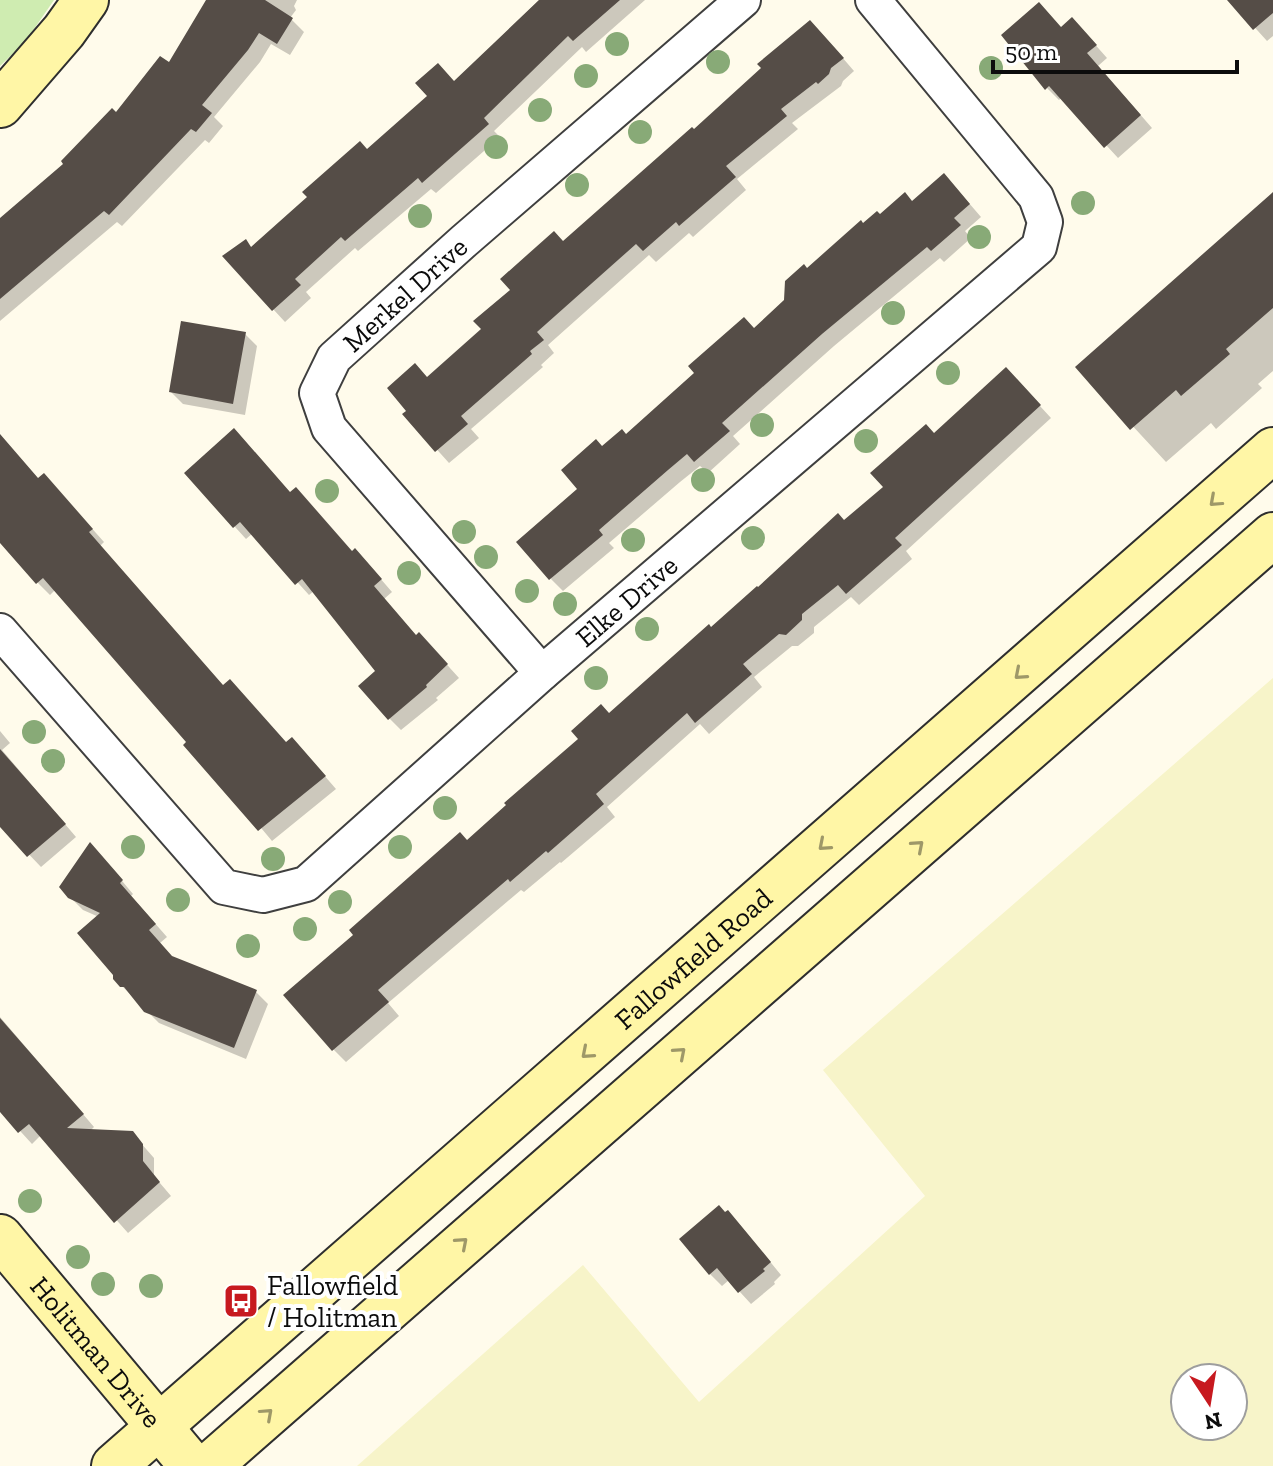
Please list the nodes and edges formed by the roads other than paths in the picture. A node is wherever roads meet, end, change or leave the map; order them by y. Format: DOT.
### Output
graph roads {
  1 [pos="86,0"];
  2 [pos="743,0"];
  3 [pos="873,0"];
  4 [pos="0,105"];
  5 [pos="1273,450"];
  6 [pos="1273,535"];
  7 [pos="0,631"];
  8 [pos="542,673"];
  9 [pos="0,1237"];
  10 [pos="158,1427"];
  11 [pos="114,1466"];
  12 [pos="192,1466"];
  13 [pos="209,1466"];
  1 -- 4 [label="main road"];
  2 -- 8 [label="street, Merkel Drive"];
  3 -- 8 [label="street, Elke Drive"];
  5 -- 10 [label="main road, Fallowfield Road, one-way"];
  13 -- 6 [label="main road, one-way"];
  7 -- 8 [label="street, Elke Drive"];
  9 -- 10 [label="main road, Holitman Drive"];
  10 -- 11 [label="main road, Fallowfield Road"];
  10 -- 12 [label="main road, Holitman Drive"];
}
